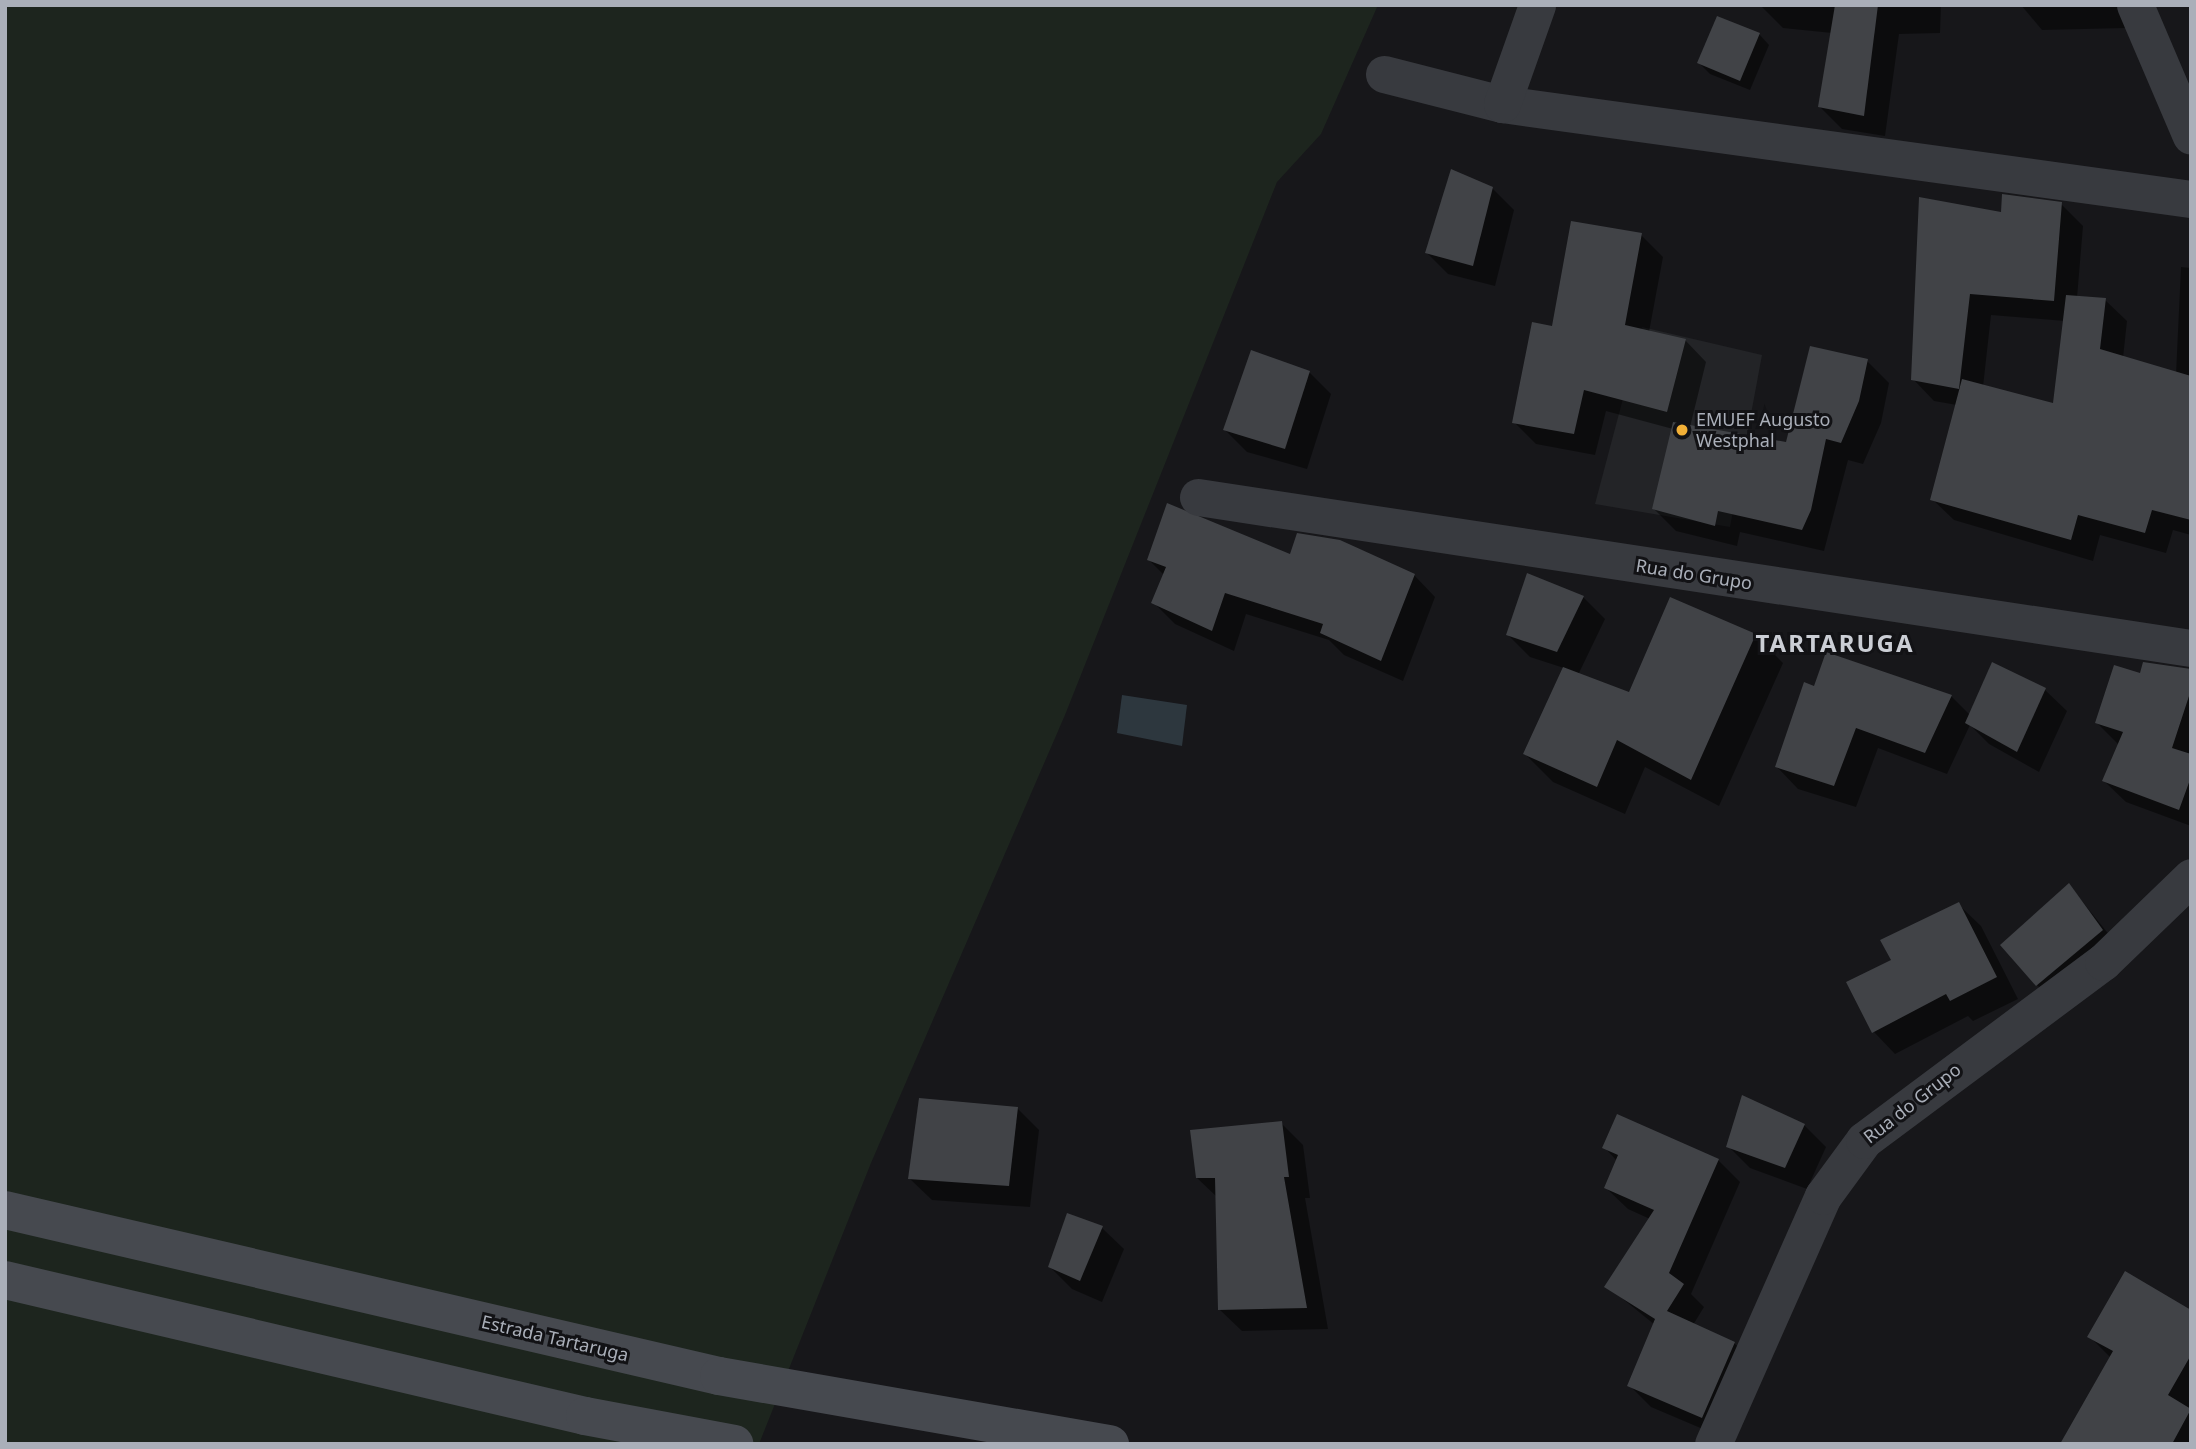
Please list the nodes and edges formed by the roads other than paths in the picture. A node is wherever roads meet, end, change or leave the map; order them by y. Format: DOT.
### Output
graph roads {
  1 [pos="1537,5"];
  2 [pos="2135,5"];
  3 [pos="1384,74"];
  4 [pos="1502,104"];
  5 [pos="2191,136"];
  6 [pos="2191,200"];
  7 [pos="1198,497"];
  8 [pos="2191,648"];
  9 [pos="2191,877"];
  10 [pos="5,1210"];
  11 [pos="5,1280"];
  12 [pos="734,1444"];
  13 [pos="1110,1444"];
  14 [pos="1713,1444"];
  1 -- 4 [label="street"];
  2 -- 5 [label="street"];
  3 -- 4 [label="street"];
  4 -- 6 [label="street"];
  7 -- 8 [label="street, Rua do Grupo"];
  9 -- 14 [label="street, Rua do Grupo"];
  10 -- 13 [label="street, Estrada Tartaruga"];
  11 -- 12 [label="street"];
}
